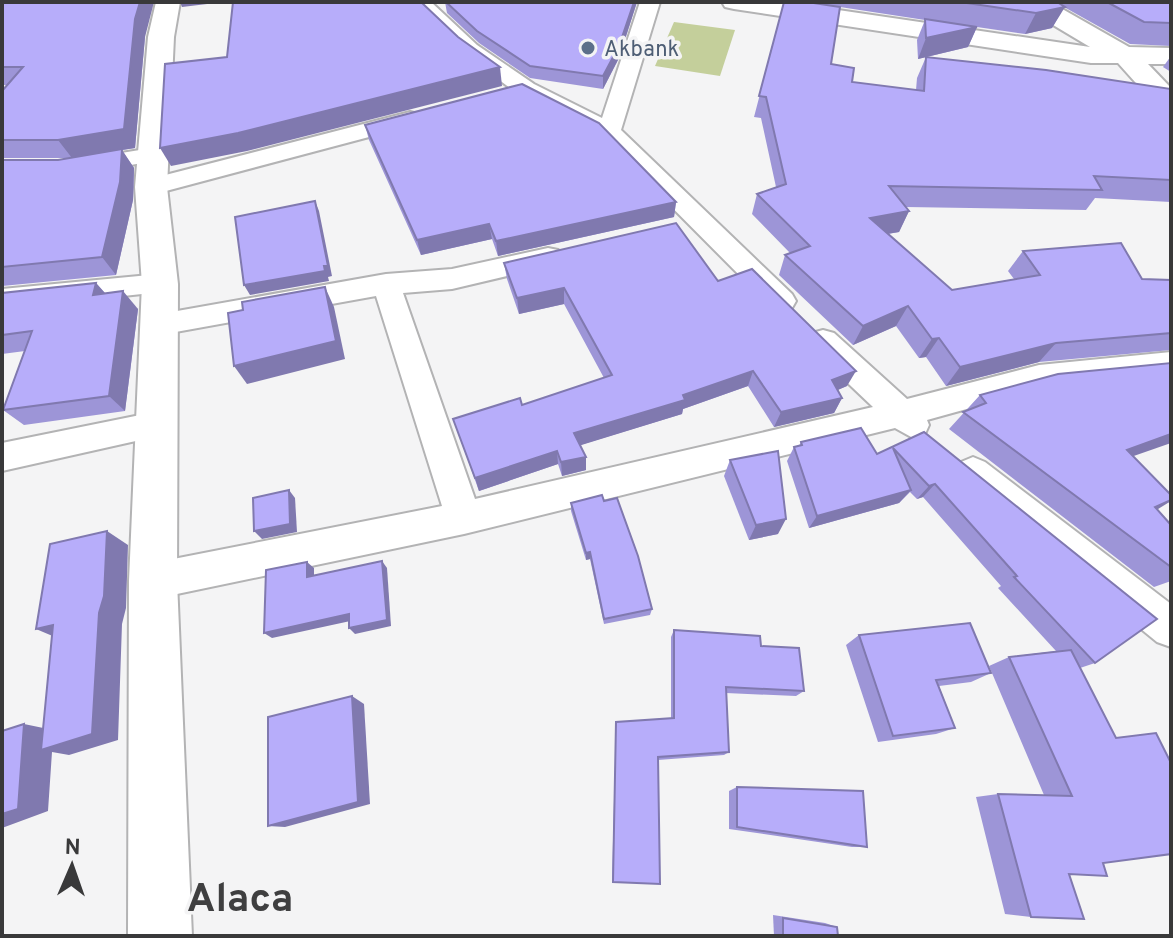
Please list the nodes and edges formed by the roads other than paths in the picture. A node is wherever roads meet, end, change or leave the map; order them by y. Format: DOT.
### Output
graph roads {
  1 [pos="168,2"];
  2 [pos="420,2"];
  3 [pos="650,2"];
  4 [pos="734,2"];
  5 [pos="1032,2"];
  6 [pos="1171,56"];
  7 [pos="1128,58"];
  8 [pos="526,89"];
  9 [pos="496,97"];
  10 [pos="1171,105"];
  11 [pos="436,113"];
  12 [pos="609,131"];
  13 [pos="2,168"];
  14 [pos="152,171"];
  15 [pos="701,223"];
  16 [pos="669,230"];
  17 [pos="576,251"];
  18 [pos="386,284"];
  19 [pos="2,299"];
  20 [pos="159,304"];
  21 [pos="1171,364"];
  22 [pos="900,414"];
  23 [pos="155,425"];
  24 [pos="2,457"];
  25 [pos="464,518"];
  26 [pos="153,581"];
  27 [pos="1171,628"];
  28 [pos="160,936"];
  1 -- 14 [label="street"];
  2 -- 8 [label="street"];
  3 -- 12 [label="street"];
  4 -- 7 [label="street"];
  5 -- 7 [label="street"];
  6 -- 7 [label="street"];
  7 -- 10 [label="street"];
  8 -- 9 [label="street"];
  8 -- 12 [label="street"];
  11 -- 14 [label="street"];
  12 -- 15 [label="street"];
  13 -- 14 [label="street"];
  14 -- 20 [label="street"];
  15 -- 16 [label="street"];
  15 -- 22 [label="street"];
  17 -- 18 [label="street"];
  18 -- 20 [label="street"];
  18 -- 25 [label="street"];
  19 -- 20 [label="street"];
  20 -- 23 [label="street"];
  21 -- 22 [label="street"];
  22 -- 25 [label="street"];
  22 -- 27 [label="street"];
  23 -- 24 [label="street"];
  23 -- 26 [label="street"];
  25 -- 26 [label="street"];
  26 -- 28 [label="street"];
}
